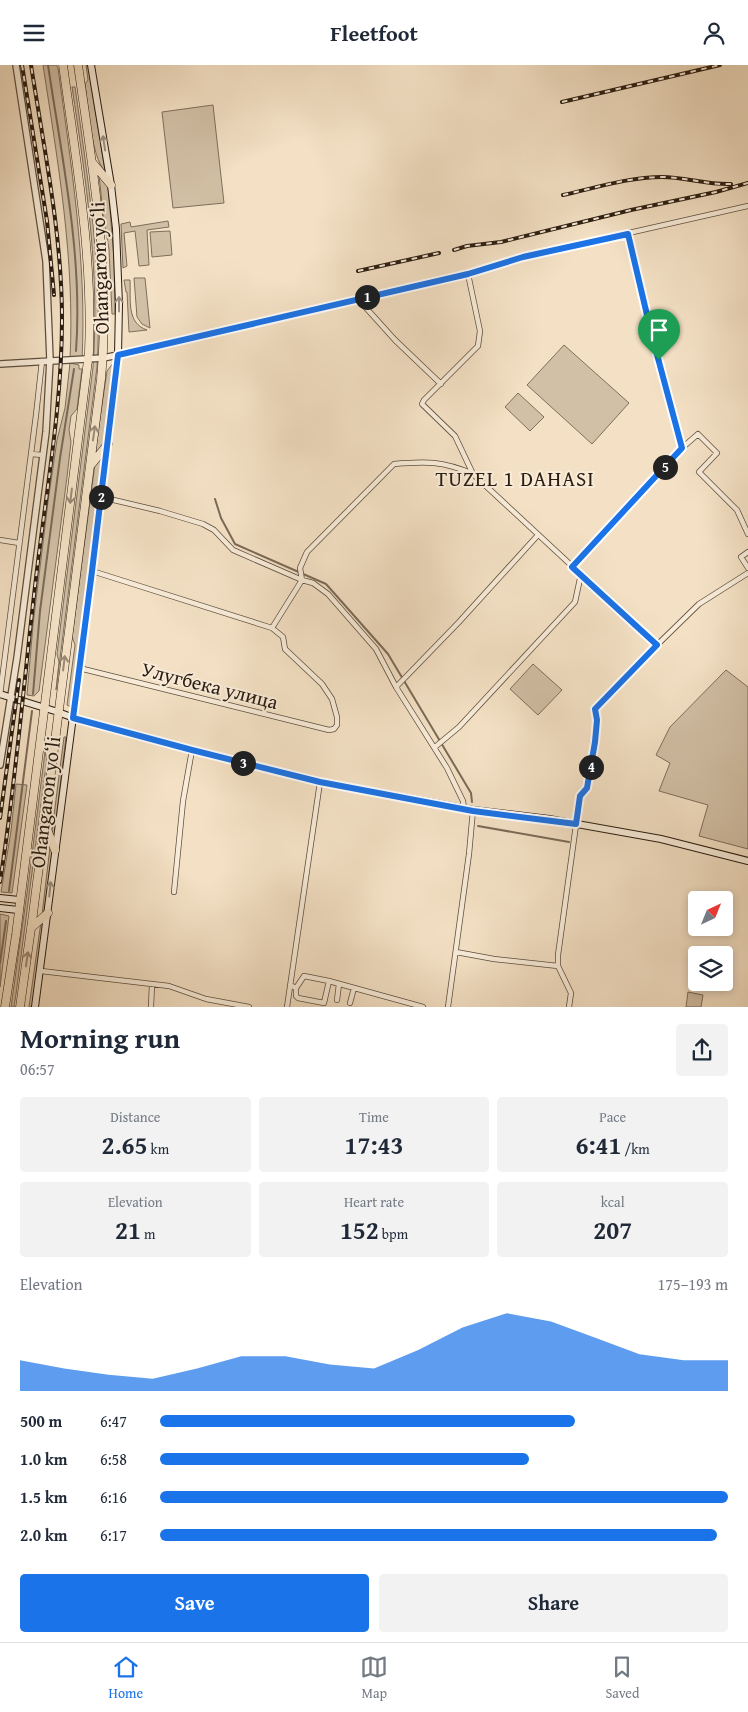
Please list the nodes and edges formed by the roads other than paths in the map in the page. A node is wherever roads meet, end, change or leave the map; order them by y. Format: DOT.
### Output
graph roads {
  1 [pos="16,65"];
  2 [pos="63,65"];
  3 [pos="78,65"];
  4 [pos="91,65"];
  5 [pos="80,79"];
  6 [pos="66,89"];
  7 [pos="92,162"];
  8 [pos="111,185"];
  9 [pos="748,206"];
  10 [pos="628,234"];
  11 [pos="468,274"];
  12 [pos="358,299"];
  13 [pos="118,355"];
  14 [pos="103,358"];
  15 [pos="88,359"];
  16 [pos="50,360"];
  17 [pos="42,361"];
  18 [pos="0,363"];
  19 [pos="441,384"];
  20 [pos="108,444"];
  21 [pos="682,448"];
  22 [pos="31,453"];
  23 [pos="43,455"];
  24 [pos="90,466"];
  25 [pos="473,474"];
  26 [pos="101,497"];
  27 [pos="748,534"];
  28 [pos="538,535"];
  29 [pos="0,540"];
  30 [pos="19,543"];
  31 [pos="748,552"];
  32 [pos="572,567"];
  33 [pos="748,569"];
  34 [pos="92,571"];
  35 [pos="748,573"];
  36 [pos="580,575"];
  37 [pos="301,577"];
  38 [pos="272,628"];
  39 [pos="657,645"];
  40 [pos="79,668"];
  41 [pos="398,685"];
  42 [pos="0,694"];
  43 [pos="10,697"];
  44 [pos="44,707"];
  45 [pos="58,711"];
  46 [pos="73,718"];
  47 [pos="437,746"];
  48 [pos="192,750"];
  49 [pos="0,765"];
  50 [pos="320,782"];
  51 [pos="464,809"];
  52 [pos="473,811"];
  53 [pos="45,823"];
  54 [pos="576,824"];
  55 [pos="55,850"];
  56 [pos="748,861"];
  57 [pos="174,892"];
  58 [pos="0,898"];
  59 [pos="20,900"];
  60 [pos="0,908"];
  61 [pos="18,910"];
  62 [pos="48,913"];
  63 [pos="31,928"];
  64 [pos="456,952"];
  65 [pos="558,966"];
  66 [pos="40,971"];
  67 [pos="329,981"];
  68 [pos="152,984"];
  69 [pos="339,984"];
  70 [pos="290,985"];
  71 [pos="296,988"];
  72 [pos="354,988"];
  73 [pos="337,1001"];
  74 [pos="350,1003"];
  75 [pos="4,1007"];
  76 [pos="20,1007"];
  77 [pos="36,1007"];
  78 [pos="151,1007"];
  79 [pos="249,1007"];
  80 [pos="287,1007"];
  81 [pos="424,1007"];
  82 [pos="448,1007"];
  83 [pos="569,1007"];
  1 -- 16 [label="street"];
  2 -- 6 [label="highway, Ohangaron yoʻli"];
  3 -- 5 [label="highway, Ohangaron yoʻli"];
  8 -- 4 [label="main road, Ohangaron yoʻli, one-way"];
  5 -- 6 [label="highway"];
  5 -- 7 [label="highway, Ohangaron yoʻli"];
  6 -- 15 [label="highway, Ohangaron yoʻli"];
  7 -- 8 [label="highway"];
  7 -- 14 [label="highway, Ohangaron yoʻli"];
  13 -- 8 [label="main road, Ohangaron yoʻli, one-way"];
  9 -- 10 [label="street"];
  10 -- 11 [label="street"];
  10 -- 21 [label="street"];
  11 -- 12 [label="street"];
  11 -- 19 [label="street"];
  12 -- 13 [label="street"];
  12 -- 19 [label="street"];
  13 -- 14 [label="street"];
  13 -- 20 [label="main road, Ohangaron yoʻli"];
  14 -- 15 [label="street"];
  24 -- 14 [label="highway, Ohangaron yoʻli, one-way"];
  15 -- 16 [label="street"];
  15 -- 44 [label="highway, Ohangaron yoʻli, one-way"];
  16 -- 17 [label="street"];
  16 -- 23 [label="street"];
  17 -- 18 [label="street"];
  17 -- 22 [label="street"];
  19 -- 25 [label="street"];
  20 -- 24 [label="highway"];
  20 -- 26 [label="main road, Ohangaron yoʻli"];
  21 -- 27 [label="street"];
  21 -- 32 [label="street"];
  22 -- 23 [label="street"];
  22 -- 30 [label="street"];
  23 -- 43 [label="street"];
  45 -- 24 [label="highway, Ohangaron yoʻli, one-way"];
  25 -- 28 [label="street"];
  25 -- 37 [label="street"];
  26 -- 34 [label="main road, Ohangaron yoʻli"];
  26 -- 37 [label="street"];
  28 -- 32 [label="street"];
  28 -- 41 [label="street"];
  29 -- 30 [label="street"];
  30 -- 42 [label="street"];
  31 -- 33 [label="street"];
  32 -- 36 [label="street"];
  34 -- 38 [label="street"];
  34 -- 40 [label="main road, Ohangaron yoʻli"];
  35 -- 39 [label="street"];
  36 -- 39 [label="street"];
  36 -- 47 [label="street"];
  37 -- 38 [label="street"];
  37 -- 41 [label="street"];
  38 -- 40 [label="street, Улугбека улица"];
  39 -- 54 [label="street"];
  40 -- 46 [label="main road, Ohangaron yoʻli"];
  41 -- 47 [label="street"];
  42 -- 43 [label="main road"];
  43 -- 44 [label="main road"];
  43 -- 49 [label="street"];
  44 -- 45 [label="main road"];
  44 -- 59 [label="highway, Ohangaron yoʻli"];
  45 -- 46 [label="main road"];
  45 -- 53 [label="highway, Ohangaron yoʻli"];
  46 -- 48 [label="main road"];
  46 -- 55 [label="main road, Ohangaron yoʻli"];
  47 -- 51 [label="street"];
  48 -- 50 [label="main road"];
  48 -- 57 [label="street"];
  50 -- 51 [label="main road"];
  50 -- 70 [label="street"];
  51 -- 52 [label="main road"];
  52 -- 54 [label="main road"];
  52 -- 64 [label="street"];
  53 -- 55 [label="highway"];
  53 -- 63 [label="highway, Ohangaron yoʻli"];
  54 -- 56 [label="main road"];
  54 -- 65 [label="street"];
  62 -- 55 [label="main road, Ohangaron yoʻli, one-way"];
  58 -- 59 [label="main road"];
  59 -- 61 [label="highway, Ohangaron yoʻli"];
  60 -- 61 [label="main road"];
  61 -- 75 [label="highway, Ohangaron yoʻli"];
  62 -- 63 [label="highway"];
  62 -- 66 [label="main road, Ohangaron yoʻli"];
  76 -- 63 [label="highway, Ohangaron yoʻli, one-way"];
  64 -- 65 [label="street"];
  64 -- 82 [label="street"];
  65 -- 83 [label="street"];
  66 -- 68 [label="street"];
  66 -- 77 [label="main road, Ohangaron yoʻli"];
  67 -- 69 [label="street"];
  67 -- 71 [label="street"];
  67 -- 71 [label="street"];
  68 -- 78 [label="street"];
  68 -- 79 [label="street"];
  69 -- 72 [label="street"];
  69 -- 73 [label="street"];
  70 -- 71 [label="street"];
  70 -- 80 [label="street"];
  72 -- 74 [label="street"];
  72 -- 81 [label="street"];
}
